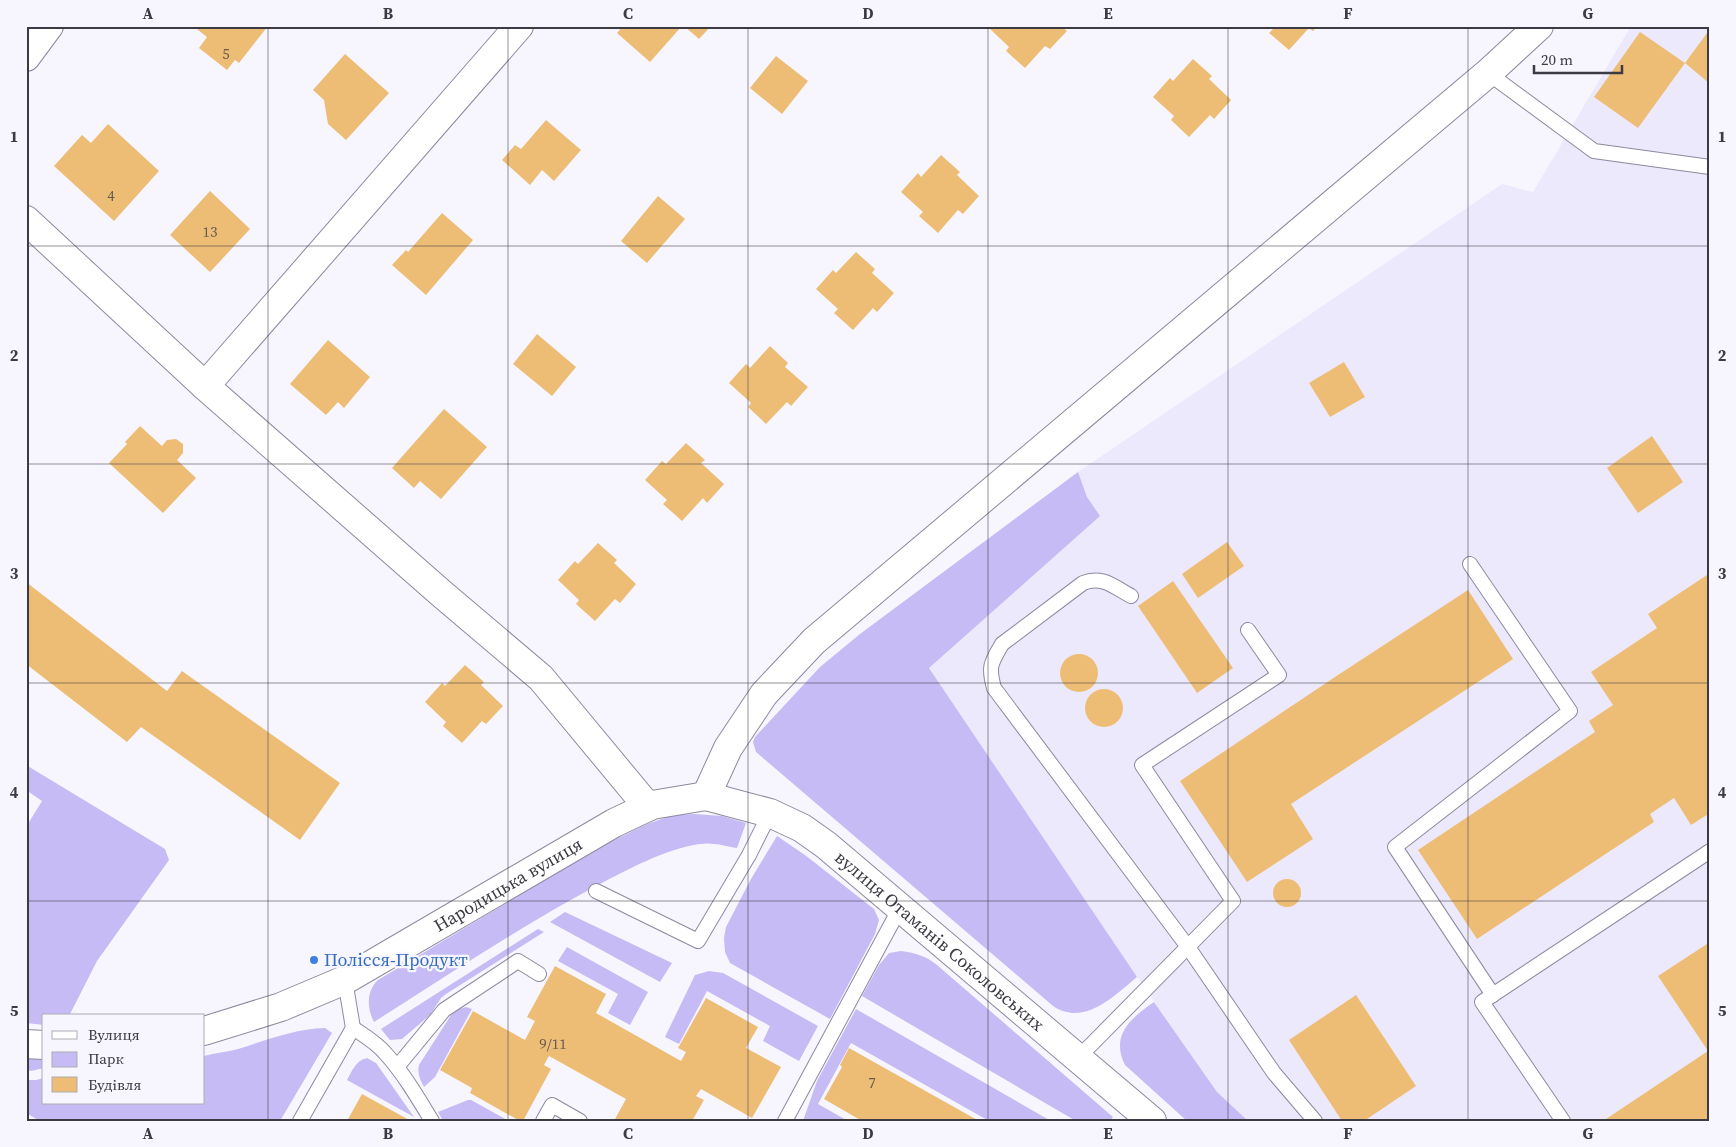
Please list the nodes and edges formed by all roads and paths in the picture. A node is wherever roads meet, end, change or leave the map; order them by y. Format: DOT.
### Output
graph roads {
  1 [pos="49,26"];
  2 [pos="519,26"];
  3 [pos="1539,26"];
  4 [pos="26,57"];
  5 [pos="1488,74"];
  6 [pos="1710,167"];
  7 [pos="26,220"];
  8 [pos="206,386"];
  9 [pos="1470,564"];
  10 [pos="1131,596"];
  11 [pos="1248,630"];
  12 [pos="706,796"];
  13 [pos="648,807"];
  14 [pos="770,813"];
  15 [pos="1710,851"];
  16 [pos="596,891"];
  17 [pos="900,906"];
  18 [pos="1188,947"];
  19 [pos="538,974"];
  20 [pos="345,980"];
  21 [pos="1493,996"];
  22 [pos="353,1028"];
  23 [pos="205,1031"];
  24 [pos="26,1044"];
  25 [pos="42,1045"];
  26 [pos="1078,1058"];
  27 [pos="397,1067"];
  28 [pos="300,1121"];
  29 [pos="432,1121"];
  30 [pos="542,1121"];
  31 [pos="580,1121"];
  32 [pos="785,1121"];
  33 [pos="1152,1121"];
  34 [pos="1315,1121"];
  35 [pos="1563,1121"];
  1 -- 4 [label="street"];
  2 -- 8 [label="street"];
  3 -- 5 [label="street"];
  5 -- 6 [label="lane"];
  5 -- 12 [label="street"];
  7 -- 8 [label="street"];
  8 -- 13 [label="street"];
  9 -- 21 [label="lane"];
  10 -- 18 [label="lane"];
  11 -- 18 [label="lane"];
  12 -- 13 [label="street, Народицька вулиця"];
  12 -- 14 [label="street, вулиця Отаманів Соколовських"];
  13 -- 20 [label="street, Народицька вулиця"];
  14 -- 16 [label="lane"];
  14 -- 17 [label="street, вулиця Отаманів Соколовських"];
  15 -- 21 [label="lane"];
  17 -- 26 [label="street, вулиця Отаманів Соколовських"];
  17 -- 32 [label="lane"];
  18 -- 26 [label="lane"];
  18 -- 34 [label="lane"];
  19 -- 27 [label="lane"];
  20 -- 22 [label="lane"];
  20 -- 23 [label="street, Народицька вулиця"];
  21 -- 35 [label="lane"];
  22 -- 27 [label="lane"];
  22 -- 28 [label="lane"];
  24 -- 25 [label="street"];
  26 -- 33 [label="street, вулиця Отаманів Соколовських"];
  27 -- 29 [label="lane"];
  30 -- 31 [label="lane"];
}
